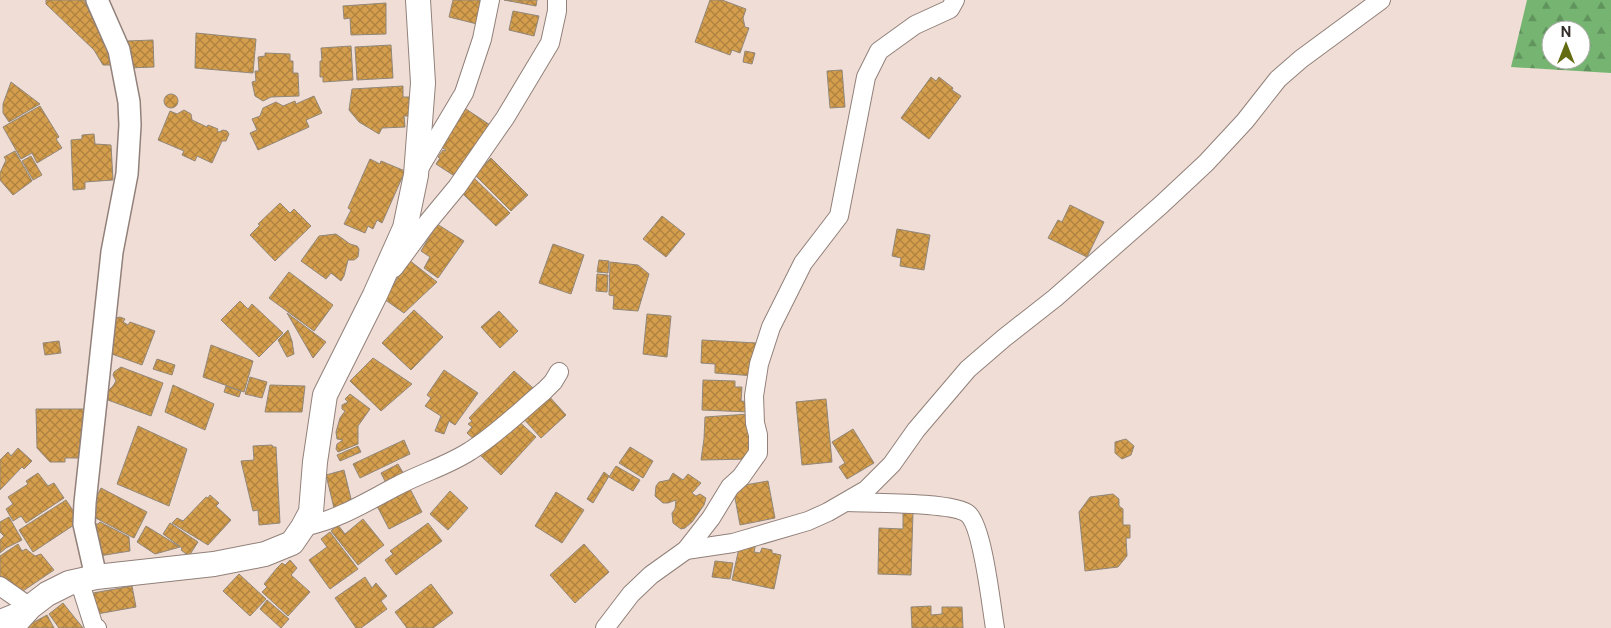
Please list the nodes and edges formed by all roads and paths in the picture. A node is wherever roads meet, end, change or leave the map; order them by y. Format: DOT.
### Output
graph roads {
  1 [pos="97,0"];
  2 [pos="418,0"];
  3 [pos="490,0"];
  4 [pos="557,0"];
  5 [pos="955,0"];
  6 [pos="1382,0"];
  7 [pos="416,174"];
  8 [pos="375,295"];
  9 [pos="559,372"];
  10 [pos="847,502"];
  11 [pos="303,527"];
  12 [pos="686,550"];
  13 [pos="88,579"];
  14 [pos="0,586"];
  15 [pos="30,607"];
  16 [pos="0,619"];
  17 [pos="11,628"];
  18 [pos="95,628"];
  19 [pos="605,628"];
  20 [pos="995,628"];
  1 -- 13 [label="street"];
  2 -- 7 [label="main road"];
  3 -- 7 [label="street"];
  4 -- 8 [label="street"];
  5 -- 12 [label="street"];
  6 -- 10 [label="street"];
  7 -- 8 [label="main road"];
  8 -- 11 [label="main road"];
  9 -- 11 [label="street"];
  10 -- 12 [label="street"];
  10 -- 20 [label="street"];
  11 -- 13 [label="main road"];
  12 -- 19 [label="street"];
  13 -- 15 [label="main road"];
  13 -- 18 [label="street"];
  14 -- 15 [label="street"];
  15 -- 16 [label="street"];
  15 -- 17 [label="main road"];
}
